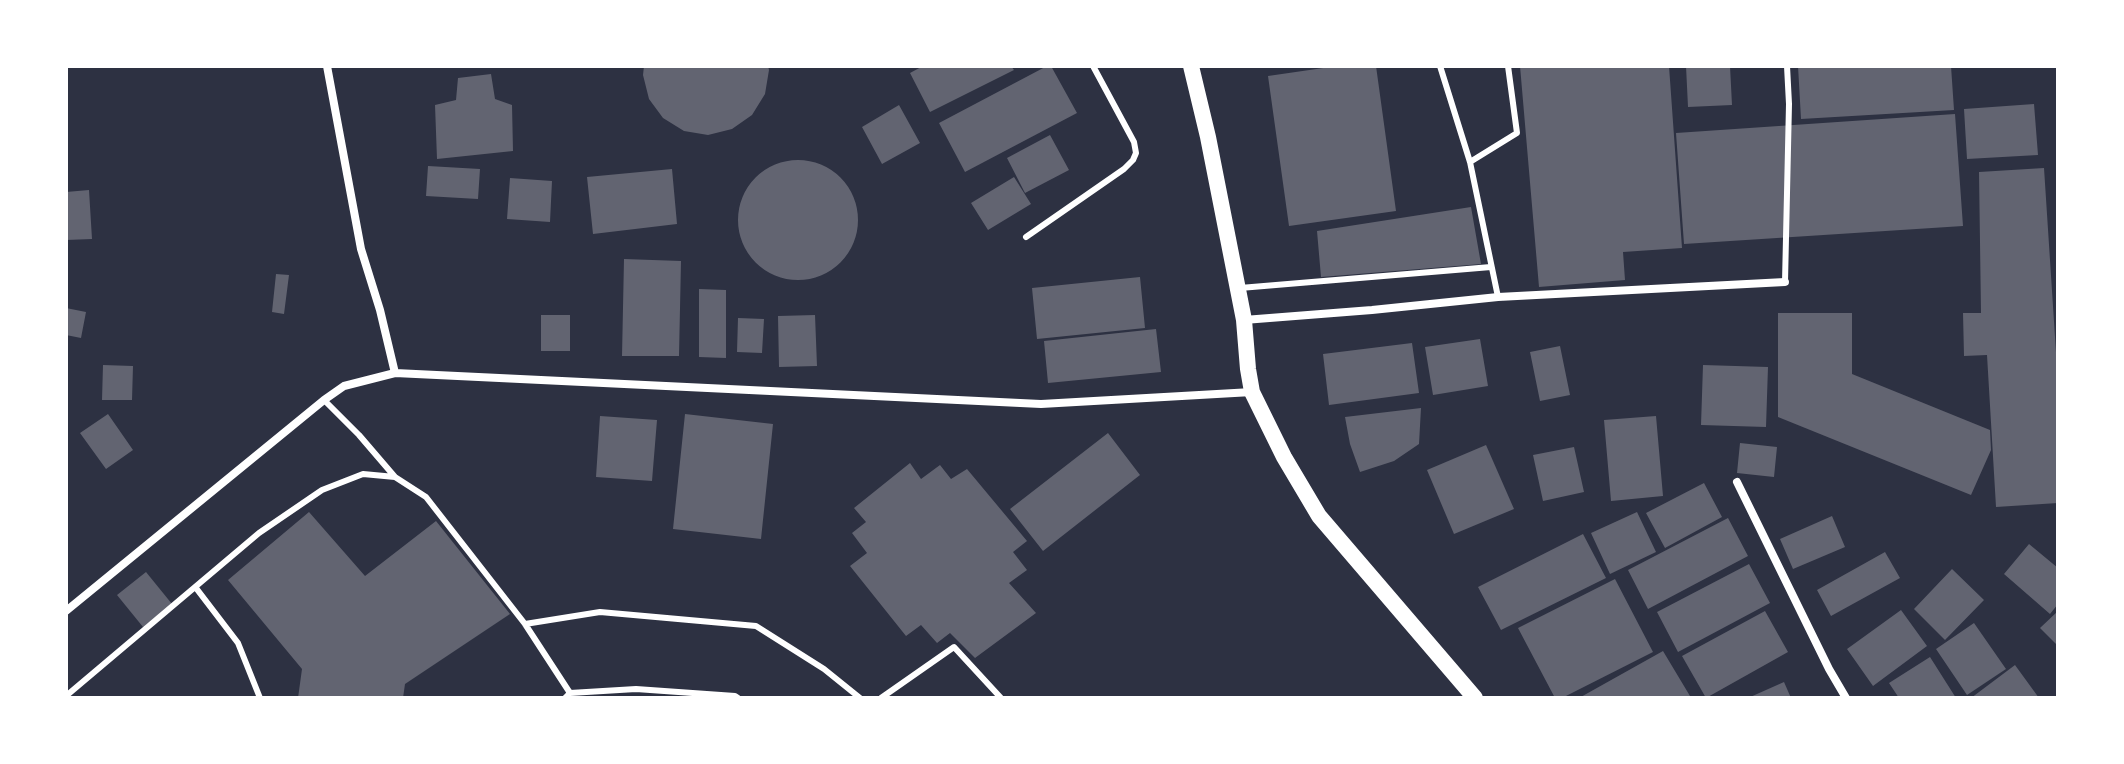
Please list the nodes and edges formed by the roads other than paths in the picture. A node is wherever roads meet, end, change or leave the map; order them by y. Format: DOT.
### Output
graph roads {
  1 [pos="327,66"];
  2 [pos="1093,66"];
  3 [pos="1191,66"];
  4 [pos="1440,66"];
  5 [pos="1508,66"];
  6 [pos="1787,66"];
  7 [pos="1470,162"];
  8 [pos="1026,237"];
  9 [pos="1491,267"];
  10 [pos="1785,282"];
  11 [pos="1238,288"];
  12 [pos="1498,297"];
  13 [pos="1244,320"];
  14 [pos="395,373"];
  15 [pos="1252,392"];
  16 [pos="324,400"];
  17 [pos="395,477"];
  18 [pos="1737,482"];
  19 [pos="196,588"];
  20 [pos="66,611"];
  21 [pos="525,624"];
  22 [pos="66,696"];
  23 [pos="567,696"];
  24 [pos="260,698"];
  25 [pos="738,698"];
  26 [pos="860,698"];
  27 [pos="881,698"];
  28 [pos="1001,698"];
  29 [pos="1475,698"];
  30 [pos="1846,698"];
  1 -- 14 [label="street"];
  2 -- 8 [label="lane"];
  3 -- 11 [label="main road"];
  4 -- 7 [label="lane"];
  5 -- 7 [label="lane"];
  6 -- 10 [label="lane"];
  7 -- 9 [label="lane"];
  9 -- 11 [label="lane"];
  9 -- 12 [label="lane"];
  10 -- 12 [label="street"];
  11 -- 13 [label="main road"];
  12 -- 13 [label="street"];
  13 -- 15 [label="main road"];
  14 -- 15 [label="street"];
  14 -- 16 [label="street"];
  15 -- 29 [label="main road"];
  16 -- 17 [label="lane"];
  16 -- 20 [label="street"];
  17 -- 19 [label="lane"];
  17 -- 21 [label="lane"];
  18 -- 30 [label="street"];
  19 -- 22 [label="lane"];
  19 -- 24 [label="lane"];
  21 -- 23 [label="lane"];
  21 -- 26 [label="lane"];
  23 -- 25 [label="lane"];
  27 -- 28 [label="lane"];
}
